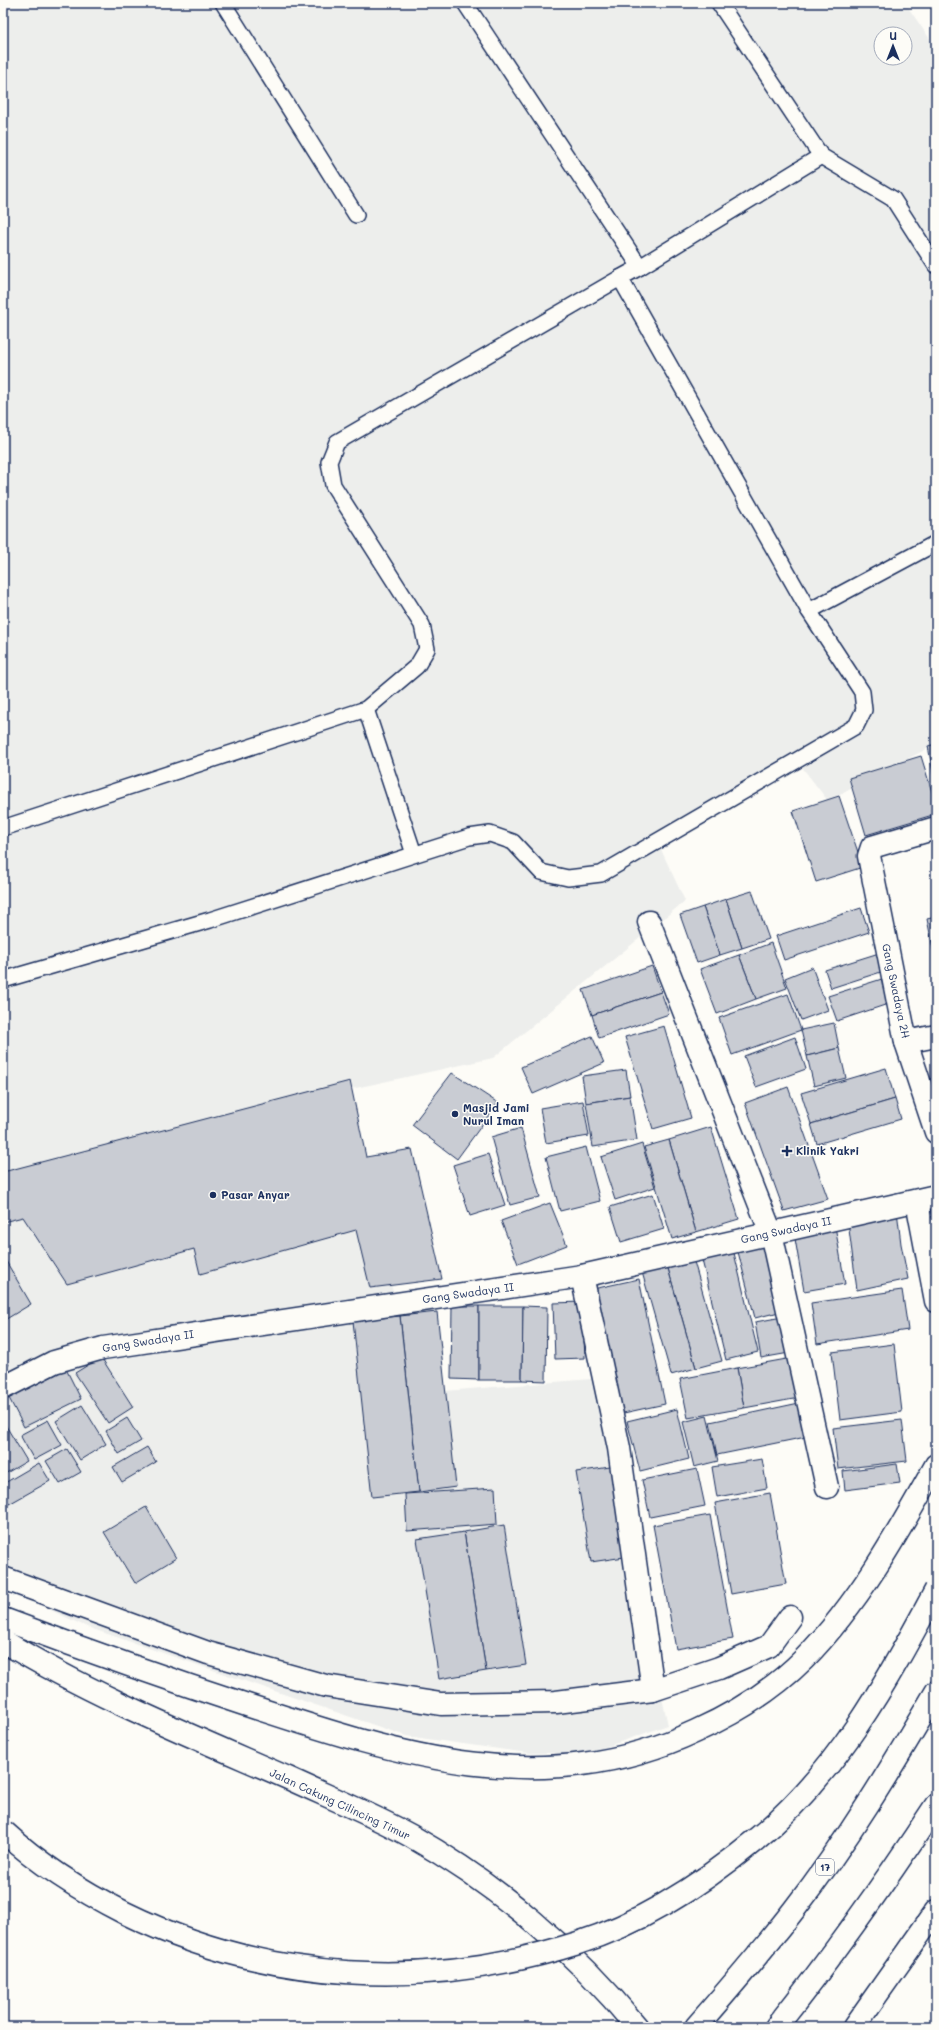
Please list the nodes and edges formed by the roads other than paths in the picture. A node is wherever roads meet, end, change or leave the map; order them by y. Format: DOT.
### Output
graph roads {
  1 [pos="223,3"];
  2 [pos="465,3"];
  3 [pos="719,3"];
  4 [pos="821,156"];
  5 [pos="356,214"];
  6 [pos="936,266"];
  7 [pos="640,267"];
  8 [pos="620,278"];
  9 [pos="936,543"];
  10 [pos="809,611"];
  11 [pos="366,709"];
  12 [pos="3,828"];
  13 [pos="936,828"];
  14 [pos="414,854"];
  15 [pos="649,922"];
  16 [pos="3,980"];
  17 [pos="936,1036"];
  18 [pos="906,1042"];
  19 [pos="936,1132"];
  20 [pos="927,1198"];
  21 [pos="771,1233"];
  22 [pos="582,1276"];
  23 [pos="936,1301"];
  24 [pos="3,1388"];
  25 [pos="936,1465"];
  26 [pos="827,1487"];
  27 [pos="3,1578"];
  28 [pos="936,1590"];
  29 [pos="790,1617"];
  30 [pos="3,1619"];
  31 [pos="3,1641"];
  32 [pos="653,1690"];
  33 [pos="936,1692"];
  34 [pos="936,1805"];
  35 [pos="3,1831"];
  36 [pos="936,1911"];
  37 [pos="637,2027"];
  38 [pos="696,2027"];
  39 [pos="776,2027"];
  40 [pos="854,2027"];
  1 -- 5 [label="lane"];
  2 -- 7 [label="lane"];
  3 -- 4 [label="lane"];
  4 -- 6 [label="lane"];
  4 -- 7 [label="lane"];
  7 -- 8 [label="lane"];
  8 -- 10 [label="lane"];
  8 -- 11 [label="lane"];
  9 -- 10 [label="lane"];
  10 -- 14 [label="lane"];
  11 -- 12 [label="lane"];
  11 -- 14 [label="lane"];
  13 -- 18 [label="main road, Gang Swadaya 2H"];
  14 -- 16 [label="lane"];
  15 -- 21 [label="main road"];
  17 -- 18 [label="main road"];
  18 -- 19 [label="main road, Gang Swadaya 2H"];
  20 -- 21 [label="main road, Gang Swadaya II"];
  20 -- 23 [label="main road"];
  21 -- 22 [label="main road, Gang Swadaya II"];
  21 -- 26 [label="main road"];
  22 -- 24 [label="main road, Gang Swadaya II"];
  22 -- 32 [label="main road"];
  25 -- 30 [label="main road"];
  27 -- 32 [label="main road"];
  28 -- 35 [label="main road, bridge"];
  29 -- 32 [label="main road"];
  31 -- 37 [label="main road, Jalan Cakung Cilincing Timur"];
  33 -- 38 [label="main road, 17"];
  34 -- 39 [label="main road"];
  36 -- 40 [label="main road"];
}
